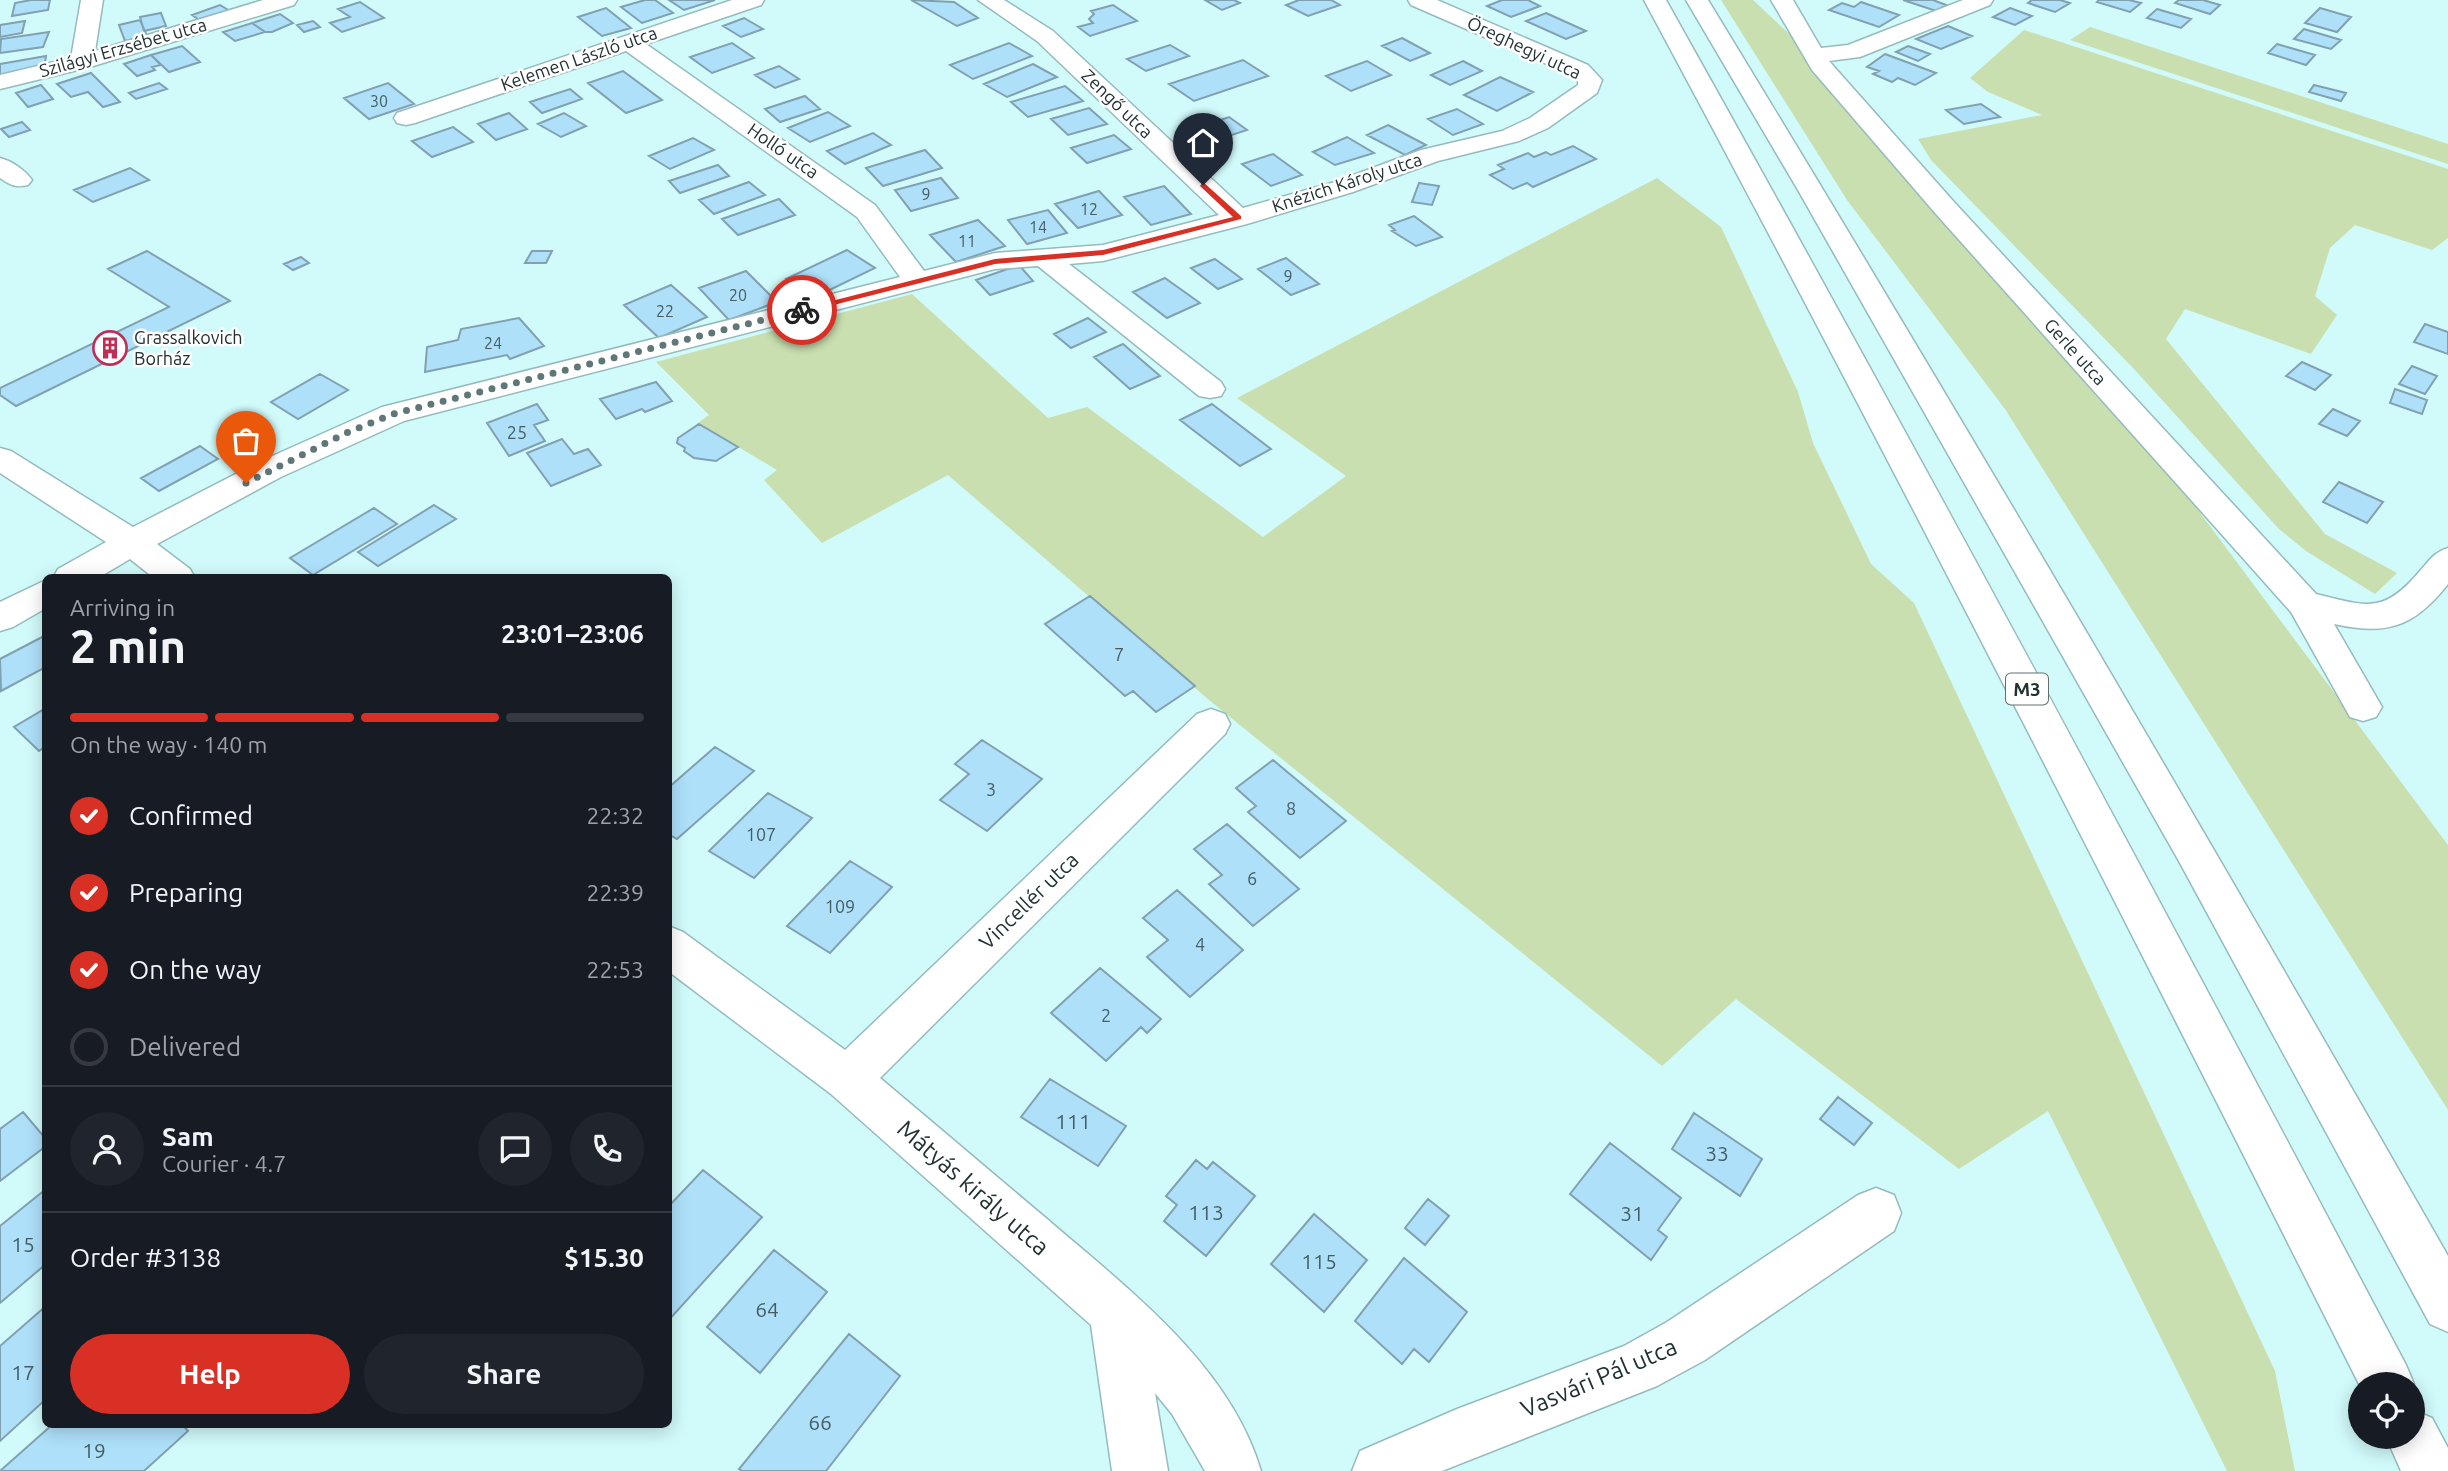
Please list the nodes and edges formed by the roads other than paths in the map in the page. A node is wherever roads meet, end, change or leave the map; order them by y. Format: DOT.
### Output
graph roads {
  1 [pos="92,0"];
  2 [pos="286,0"];
  3 [pos="753,0"];
  4 [pos="989,0"];
  5 [pos="1419,0"];
  6 [pos="1655,0"];
  7 [pos="1697,0"];
  8 [pos="1782,0"];
  9 [pos="1982,0"];
  10 [pos="628,42"];
  11 [pos="1813,55"];
  12 [pos="82,62"];
  13 [pos="1590,80"];
  14 [pos="0,82"];
  15 [pos="406,118"];
  16 [pos="1238,218"];
  17 [pos="1045,258"];
  18 [pos="917,281"];
  19 [pos="1210,388"];
  20 [pos="0,457"];
  21 [pos="131,542"];
  22 [pos="2448,560"];
  23 [pos="77,574"];
  24 [pos="173,574"];
  25 [pos="42,594"];
  26 [pos="2304,604"];
  27 [pos="0,618"];
  28 [pos="2363,707"];
  29 [pos="1211,723"];
  30 [pos="672,948"];
  31 [pos="846,1079"];
  32 [pos="1876,1213"];
  33 [pos="2448,1306"];
  34 [pos="1115,1311"];
  35 [pos="2380,1372"];
  36 [pos="2419,1449"];
  37 [pos="1140,1471"];
  38 [pos="1233,1471"];
  39 [pos="1380,1471"];
  40 [pos="2430,1471"];
  1 -- 12 [label="main road"];
  2 -- 12 [label="main road, Szilágyi Erzsébet utca"];
  3 -- 10 [label="main road, Kelemen László utca"];
  4 -- 16 [label="main road, Zengő utca"];
  5 -- 13 [label="main road, Öreghegyi utca"];
  6 -- 35 [label="main road, M3"];
  7 -- 33 [label="main road"];
  8 -- 11 [label="main road, Gerle utca"];
  9 -- 11 [label="main road"];
  10 -- 15 [label="main road, Kelemen László utca"];
  10 -- 18 [label="main road, Holló utca"];
  11 -- 26 [label="main road, Gerle utca"];
  12 -- 14 [label="main road, Szilágyi Erzsébet utca"];
  13 -- 16 [label="main road, Knézich Károly utca"];
  16 -- 17 [label="main road, Knézich Károly utca"];
  17 -- 18 [label="main road, Knézich Károly utca"];
  17 -- 19 [label="main road"];
  18 -- 21 [label="main road, Knézich Károly utca"];
  20 -- 21 [label="main road"];
  21 -- 23 [label="main road, Knézich Károly utca"];
  21 -- 24 [label="main road"];
  22 -- 26 [label="main road"];
  25 -- 27 [label="main road"];
  26 -- 28 [label="main road, Gerle utca"];
  29 -- 31 [label="main road, Vincellér utca"];
  30 -- 31 [label="main road, Mátyás király utca"];
  31 -- 34 [label="main road, Mátyás király utca"];
  32 -- 39 [label="main road, Vasvári Pál utca"];
  34 -- 37 [label="main road"];
  34 -- 38 [label="main road, Mátyás király utca"];
  36 -- 40 [label="main road"];
}
